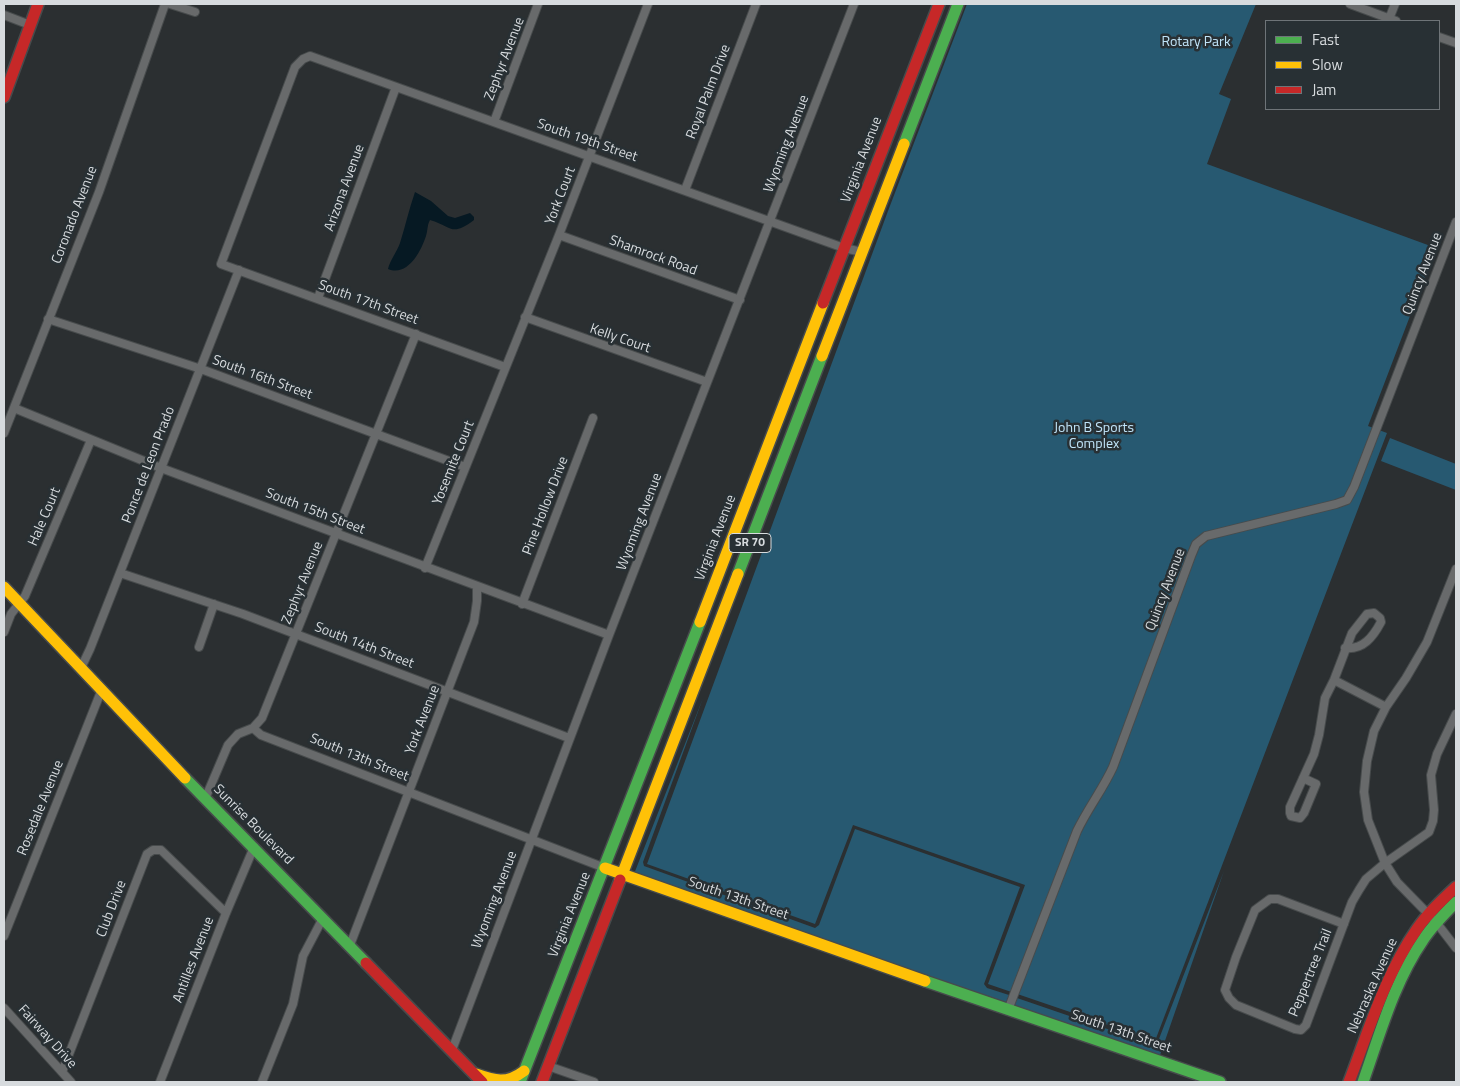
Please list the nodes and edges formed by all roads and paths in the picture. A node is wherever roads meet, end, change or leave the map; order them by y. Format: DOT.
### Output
graph roads {
  1 [pos="38,4"];
  2 [pos="165,4"];
  3 [pos="170,4"];
  4 [pos="538,4"];
  5 [pos="648,4"];
  6 [pos="756,4"];
  7 [pos="854,4"];
  8 [pos="940,4"];
  9 [pos="958,4"];
  10 [pos="1350,4"];
  11 [pos="1395,4"];
  12 [pos="195,12"];
  13 [pos="4,15"];
  14 [pos="1393,20"];
  15 [pos="30,26"];
  16 [pos="1440,37"];
  17 [pos="1456,43"];
  18 [pos="396,87"];
  19 [pos="925,91"];
  20 [pos="4,97"];
  21 [pos="494,122"];
  22 [pos="590,156"];
  23 [pos="685,190"];
  24 [pos="771,221"];
  25 [pos="1456,222"];
  26 [pos="559,235"];
  27 [pos="844,248"];
  28 [pos="862,252"];
  29 [pos="221,264"];
  30 [pos="239,270"];
  31 [pos="318,298"];
  32 [pos="740,300"];
  33 [pos="525,317"];
  34 [pos="48,319"];
  35 [pos="416,334"];
  36 [pos="505,367"];
  37 [pos="201,368"];
  38 [pos="707,382"];
  39 [pos="14,408"];
  40 [pos="593,418"];
  41 [pos="4,432"];
  42 [pos="376,434"];
  43 [pos="91,440"];
  44 [pos="161,468"];
  45 [pos="466,468"];
  46 [pos="336,533"];
  47 [pos="426,568"];
  48 [pos="1456,568"];
  49 [pos="120,573"];
  50 [pos="477,586"];
  51 [pos="4,587"];
  52 [pos="20,604"];
  53 [pos="214,604"];
  54 [pos="522,604"];
  55 [pos="705,608"];
  56 [pos="722,615"];
  57 [pos="4,632"];
  58 [pos="296,634"];
  59 [pos="608,635"];
  60 [pos="199,647"];
  61 [pos="1345,648"];
  62 [pos="81,668"];
  63 [pos="1334,680"];
  64 [pos="102,689"];
  65 [pos="447,691"];
  66 [pos="1386,706"];
  67 [pos="1456,714"];
  68 [pos="254,728"];
  69 [pos="570,738"];
  70 [pos="1303,778"];
  71 [pos="409,793"];
  72 [pos="205,799"];
  73 [pos="531,839"];
  74 [pos="254,847"];
  75 [pos="1385,863"];
  76 [pos="605,868"];
  77 [pos="622,874"];
  78 [pos="1456,887"];
  79 [pos="1456,902"];
  80 [pos="226,914"];
  81 [pos="323,918"];
  82 [pos="1432,918"];
  83 [pos="1344,924"];
  84 [pos="4,936"];
  85 [pos="350,945"];
  86 [pos="1456,948"];
  87 [pos="1383,993"];
  88 [pos="1394,998"];
  89 [pos="4,1010"];
  90 [pos="1008,1010"];
  91 [pos="452,1050"];
  92 [pos="1356,1064"];
  93 [pos="548,1066"];
  94 [pos="1368,1069"];
  95 [pos="524,1071"];
  96 [pos="62,1072"];
  97 [pos="473,1073"];
  98 [pos="71,1082"];
  99 [pos="160,1082"];
  100 [pos="262,1082"];
  101 [pos="482,1082"];
  102 [pos="520,1082"];
  103 [pos="542,1082"];
  104 [pos="594,1082"];
  105 [pos="1220,1082"];
  106 [pos="1350,1082"];
  107 [pos="1363,1082"];
  1 -- 15 [label="main road"];
  2 -- 34 [label="street, Coronado Avenue"];
  3 -- 12 [label="street"];
  4 -- 21 [label="street, Zephyr Avenue"];
  5 -- 22 [label="street, York Court"];
  6 -- 23 [label="street, Royal Palm Drive"];
  7 -- 24 [label="street, Wyoming Avenue"];
  8 -- 19 [label="main road"];
  8 -- 27 [label="main road, Virginia Avenue / SR 70"];
  9 -- 19 [label="main road, SR 70"];
  10 -- 14 [label="street"];
  11 -- 14 [label="street"];
  13 -- 15 [label="street"];
  15 -- 20 [label="main road"];
  16 -- 17 [label="street"];
  18 -- 21 [label="street, South 19th Street"];
  18 -- 29 [label="street, South 19th Street"];
  18 -- 31 [label="street, Arizona Avenue"];
  19 -- 28 [label="main road, SR 70"];
  21 -- 22 [label="street, South 19th Street"];
  22 -- 23 [label="street, South 19th Street"];
  22 -- 26 [label="street, York Court"];
  23 -- 24 [label="street, South 19th Street"];
  24 -- 27 [label="street, South 19th Street"];
  24 -- 32 [label="street, Wyoming Avenue"];
  25 -- 90 [label="street, Quincy Avenue"];
  26 -- 32 [label="street, Shamrock Road"];
  26 -- 33 [label="street, York Court"];
  27 -- 28 [label="street, South 19th Street"];
  27 -- 55 [label="main road, Virginia Avenue / SR 70"];
  28 -- 56 [label="main road, SR 70"];
  29 -- 30 [label="street, South 17th Street"];
  30 -- 31 [label="street, South 17th Street"];
  30 -- 37 [label="street, Ponce de Leon Prado"];
  31 -- 35 [label="street, South 17th Street"];
  32 -- 38 [label="street, Wyoming Avenue"];
  33 -- 36 [label="street, York Court"];
  33 -- 38 [label="street, Kelly Court"];
  34 -- 37 [label="street, South 16th Street"];
  34 -- 39 [label="street, Coronado Avenue"];
  35 -- 36 [label="street, South 17th Street"];
  35 -- 42 [label="street, Zephyr Avenue"];
  36 -- 45 [label="street, Yosemite Court"];
  37 -- 42 [label="street, South 16th Street"];
  37 -- 44 [label="street, Ponce de Leon Prado"];
  38 -- 59 [label="street, Wyoming Avenue"];
  39 -- 41 [label="street, Coronado Avenue"];
  39 -- 43 [label="street, South 15th Street"];
  40 -- 54 [label="street, Pine Hollow Drive"];
  42 -- 45 [label="street, South 16th Street"];
  42 -- 46 [label="street, Zephyr Avenue"];
  43 -- 44 [label="street, South 15th Street"];
  43 -- 52 [label="street, Hale Court"];
  44 -- 46 [label="street, South 15th Street"];
  44 -- 49 [label="street, Ponce de Leon Prado"];
  45 -- 47 [label="street, Yosemite Court"];
  46 -- 47 [label="street, South 15th Street"];
  46 -- 58 [label="street, Zephyr Avenue"];
  47 -- 50 [label="street, South 15th Street"];
  48 -- 66 [label="street"];
  49 -- 53 [label="street, South 14th Street"];
  49 -- 62 [label="street, Ponce de Leon Prado"];
  50 -- 54 [label="street, South 15th Street"];
  50 -- 65 [label="street, York Avenue"];
  51 -- 52 [label="main road, Sunrise Boulevard"];
  52 -- 57 [label="street, Hale Court"];
  52 -- 62 [label="main road, Sunrise Boulevard"];
  53 -- 58 [label="street, South 14th Street"];
  53 -- 60 [label="street"];
  54 -- 59 [label="street, South 15th Street"];
  55 -- 56 [label="street"];
  55 -- 76 [label="main road, Virginia Avenue / SR 70"];
  56 -- 77 [label="main road, SR 70"];
  58 -- 65 [label="street, South 14th Street"];
  58 -- 68 [label="street, Zephyr Avenue"];
  59 -- 69 [label="street, Wyoming Avenue"];
  61 -- 61 [label="street"];
  61 -- 63 [label="street"];
  62 -- 64 [label="main road, Sunrise Boulevard"];
  63 -- 66 [label="street"];
  63 -- 70 [label="street"];
  64 -- 72 [label="main road, Sunrise Boulevard"];
  64 -- 84 [label="street, Rosedale Avenue"];
  65 -- 69 [label="street, South 14th Street"];
  65 -- 71 [label="street, York Avenue"];
  66 -- 75 [label="street"];
  67 -- 75 [label="street, Peppertree Trail"];
  68 -- 71 [label="street, South 13th Street"];
  68 -- 72 [label="street"];
  69 -- 73 [label="street, Wyoming Avenue"];
  70 -- 70 [label="street"];
  71 -- 73 [label="street, South 13th Street"];
  71 -- 85 [label="street, York Avenue"];
  72 -- 74 [label="main road, Sunrise Boulevard"];
  73 -- 76 [label="street, South 13th Street"];
  73 -- 91 [label="street, Wyoming Avenue"];
  74 -- 80 [label="street, Antilles Avenue"];
  74 -- 81 [label="main road, Sunrise Boulevard"];
  75 -- 82 [label="street"];
  75 -- 83 [label="street, Peppertree Trail"];
  76 -- 77 [label="main road, South 13th Street"];
  76 -- 95 [label="main road, Virginia Avenue / SR 70"];
  77 -- 90 [label="main road, South 13th Street"];
  77 -- 93 [label="main road, SR 70"];
  78 -- 82 [label="main road, Nebraska Avenue"];
  79 -- 82 [label="main road, Nebraska Avenue"];
  80 -- 96 [label="street, Club Drive"];
  80 -- 99 [label="street, Antilles Avenue"];
  81 -- 85 [label="main road, Sunrise Boulevard"];
  81 -- 100 [label="street"];
  82 -- 86 [label="street"];
  82 -- 87 [label="main road, Nebraska Avenue"];
  82 -- 88 [label="main road, Nebraska Avenue"];
  83 -- 83 [label="street, Peppertree Trail"];
  85 -- 91 [label="main road, Sunrise Boulevard"];
  87 -- 88 [label="main road"];
  87 -- 92 [label="main road, Nebraska Avenue"];
  88 -- 94 [label="main road, Nebraska Avenue"];
  89 -- 96 [label="street, Fairway Drive"];
  90 -- 105 [label="main road, South 13th Street"];
  91 -- 97 [label="main road, Sunrise Boulevard"];
  92 -- 94 [label="main road"];
  92 -- 106 [label="main road, Nebraska Avenue"];
  93 -- 103 [label="main road, SR 70"];
  93 -- 104 [label="street"];
  94 -- 107 [label="main road, Nebraska Avenue"];
  95 -- 97 [label="main road"];
  95 -- 102 [label="main road, Virginia Avenue / SR 70"];
  96 -- 98 [label="street, Fairway Drive"];
  97 -- 101 [label="main road, Sunrise Boulevard"];
}
